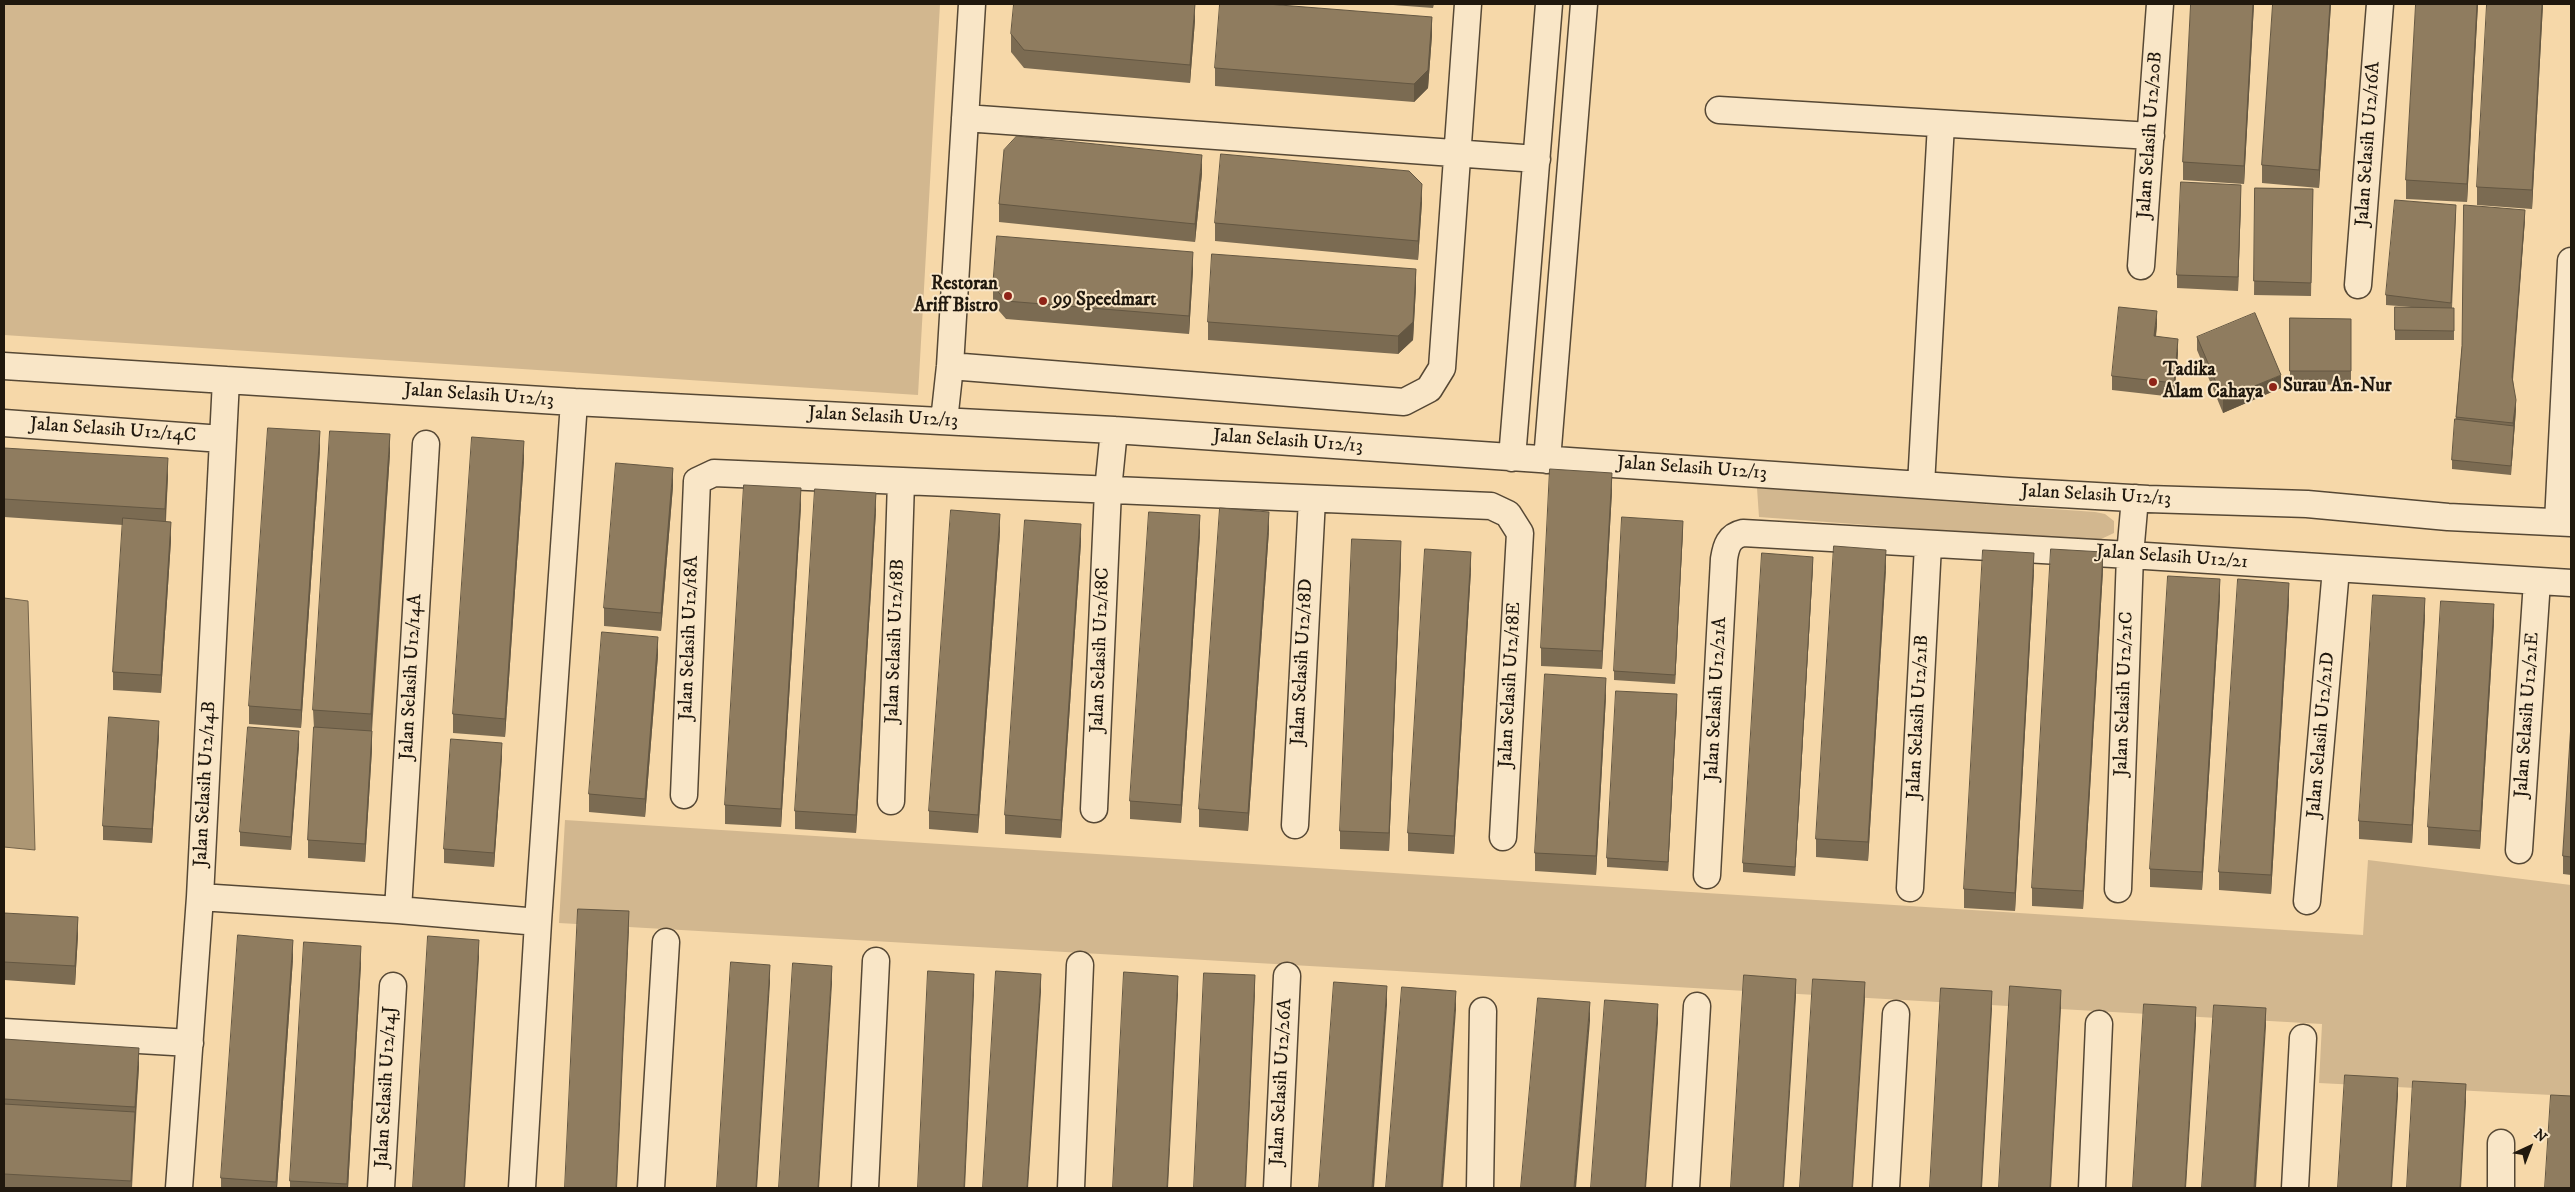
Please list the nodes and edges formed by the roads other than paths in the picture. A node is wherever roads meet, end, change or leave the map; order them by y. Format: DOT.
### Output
graph roads {
  1 [pos="972,4"];
  2 [pos="1468,4"];
  3 [pos="1549,4"];
  4 [pos="1584,4"];
  5 [pos="2160,4"];
  6 [pos="2380,4"];
  7 [pos="1719,110"];
  8 [pos="965,118"];
  9 [pos="1941,124"];
  10 [pos="2151,136"];
  11 [pos="1458,152"];
  12 [pos="1536,159"];
  13 [pos="2571,261"];
  14 [pos="2141,266"];
  15 [pos="2358,285"];
  16 [pos="4,366"];
  17 [pos="950,366"];
  18 [pos="226,380"];
  19 [pos="574,402"];
  20 [pos="944,421"];
  21 [pos="4,423"];
  22 [pos="1114,430"];
  23 [pos="222,439"];
  24 [pos="426,444"];
  25 [pos="1512,458"];
  26 [pos="1547,460"];
  27 [pos="901,481"];
  28 [pos="1921,485"];
  29 [pos="1108,490"];
  30 [pos="2135,498"];
  31 [pos="1312,499"];
  32 [pos="2564,522"];
  33 [pos="1743,533"];
  34 [pos="1928,545"];
  35 [pos="2130,555"];
  36 [pos="2336,569"];
  37 [pos="2537,581"];
  38 [pos="2571,583"];
  39 [pos="684,795"];
  40 [pos="891,801"];
  41 [pos="1094,809"];
  42 [pos="1295,825"];
  43 [pos="1503,837"];
  44 [pos="2519,850"];
  45 [pos="1707,875"];
  46 [pos="1910,888"];
  47 [pos="2118,889"];
  48 [pos="200,897"];
  49 [pos="2307,902"];
  50 [pos="398,910"];
  51 [pos="538,922"];
  52 [pos="666,942"];
  53 [pos="876,961"];
  54 [pos="1080,965"];
  55 [pos="1287,976"];
  56 [pos="394,986"];
  57 [pos="1697,1006"];
  58 [pos="1483,1012"];
  59 [pos="1896,1014"];
  60 [pos="2099,1024"];
  61 [pos="4,1032"];
  62 [pos="2303,1038"];
  63 [pos="190,1043"];
  64 [pos="2501,1143"];
  65 [pos="179,1188"];
  66 [pos="382,1188"];
  67 [pos="522,1188"];
  68 [pos="651,1188"];
  69 [pos="865,1188"];
  70 [pos="1071,1188"];
  71 [pos="1277,1188"];
  72 [pos="1480,1188"];
  73 [pos="1686,1188"];
  74 [pos="1886,1188"];
  75 [pos="2092,1188"];
  76 [pos="2295,1188"];
  77 [pos="2501,1188"];
  1 -- 8 [label="street"];
  2 -- 11 [label="street"];
  3 -- 12 [label="street"];
  4 -- 26 [label="street"];
  5 -- 10 [label="street, Jalan Selasih U12/20B"];
  6 -- 15 [label="street, Jalan Selasih U12/16A"];
  7 -- 9 [label="street"];
  8 -- 11 [label="street"];
  8 -- 17 [label="street"];
  9 -- 10 [label="street"];
  9 -- 28 [label="street"];
  10 -- 14 [label="street, Jalan Selasih U12/20B"];
  11 -- 12 [label="street"];
  11 -- 17 [label="street"];
  12 -- 25 [label="street"];
  13 -- 32 [label="street"];
  16 -- 18 [label="street, Jalan Selasih U12/13"];
  17 -- 20 [label="street"];
  18 -- 19 [label="street, Jalan Selasih U12/13"];
  18 -- 23 [label="street, Jalan Selasih U12/14B"];
  19 -- 20 [label="street, Jalan Selasih U12/13"];
  19 -- 51 [label="street"];
  20 -- 22 [label="street, Jalan Selasih U12/13"];
  21 -- 23 [label="street, Jalan Selasih U12/14C"];
  22 -- 25 [label="street, Jalan Selasih U12/13"];
  22 -- 29 [label="street, Jalan Selasih U12/18C"];
  23 -- 48 [label="street, Jalan Selasih U12/14B"];
  24 -- 50 [label="street, Jalan Selasih U12/14A"];
  25 -- 26 [label="street, Jalan Selasih U12/13"];
  26 -- 28 [label="street, Jalan Selasih U12/13"];
  27 -- 29 [label="street"];
  27 -- 39 [label="street, Jalan Selasih U12/18A"];
  27 -- 40 [label="street, Jalan Selasih U12/18B"];
  28 -- 30 [label="street, Jalan Selasih U12/13"];
  29 -- 31 [label="street"];
  29 -- 41 [label="street, Jalan Selasih U12/18C"];
  30 -- 32 [label="street, Jalan Selasih U12/13"];
  30 -- 35 [label="street, Jalan Selasih U12/21C"];
  31 -- 42 [label="street, Jalan Selasih U12/18D"];
  31 -- 43 [label="street, Jalan Selasih U12/18E"];
  33 -- 34 [label="street, Jalan Selasih U12/21"];
  33 -- 45 [label="street, Jalan Selasih U12/21A"];
  34 -- 35 [label="street, Jalan Selasih U12/21"];
  34 -- 46 [label="street, Jalan Selasih U12/21B"];
  35 -- 36 [label="street, Jalan Selasih U12/21"];
  35 -- 47 [label="street, Jalan Selasih U12/21C"];
  36 -- 37 [label="street, Jalan Selasih U12/21"];
  36 -- 49 [label="street, Jalan Selasih U12/21D"];
  37 -- 38 [label="street, Jalan Selasih U12/21"];
  37 -- 44 [label="street, Jalan Selasih U12/21E"];
  48 -- 50 [label="street"];
  48 -- 63 [label="street, Jalan Selasih U12/14B"];
  50 -- 51 [label="street"];
  51 -- 67 [label="street"];
  52 -- 68 [label="street"];
  53 -- 69 [label="street"];
  54 -- 70 [label="street"];
  55 -- 71 [label="street, Jalan Selasih U12/26A"];
  56 -- 66 [label="street, Jalan Selasih U12/14J"];
  57 -- 73 [label="street"];
  58 -- 72 [label="street"];
  59 -- 74 [label="street"];
  60 -- 75 [label="street"];
  61 -- 63 [label="street"];
  62 -- 76 [label="street"];
  63 -- 65 [label="street, Jalan Selasih U12/14B"];
  64 -- 77 [label="street"];
}
